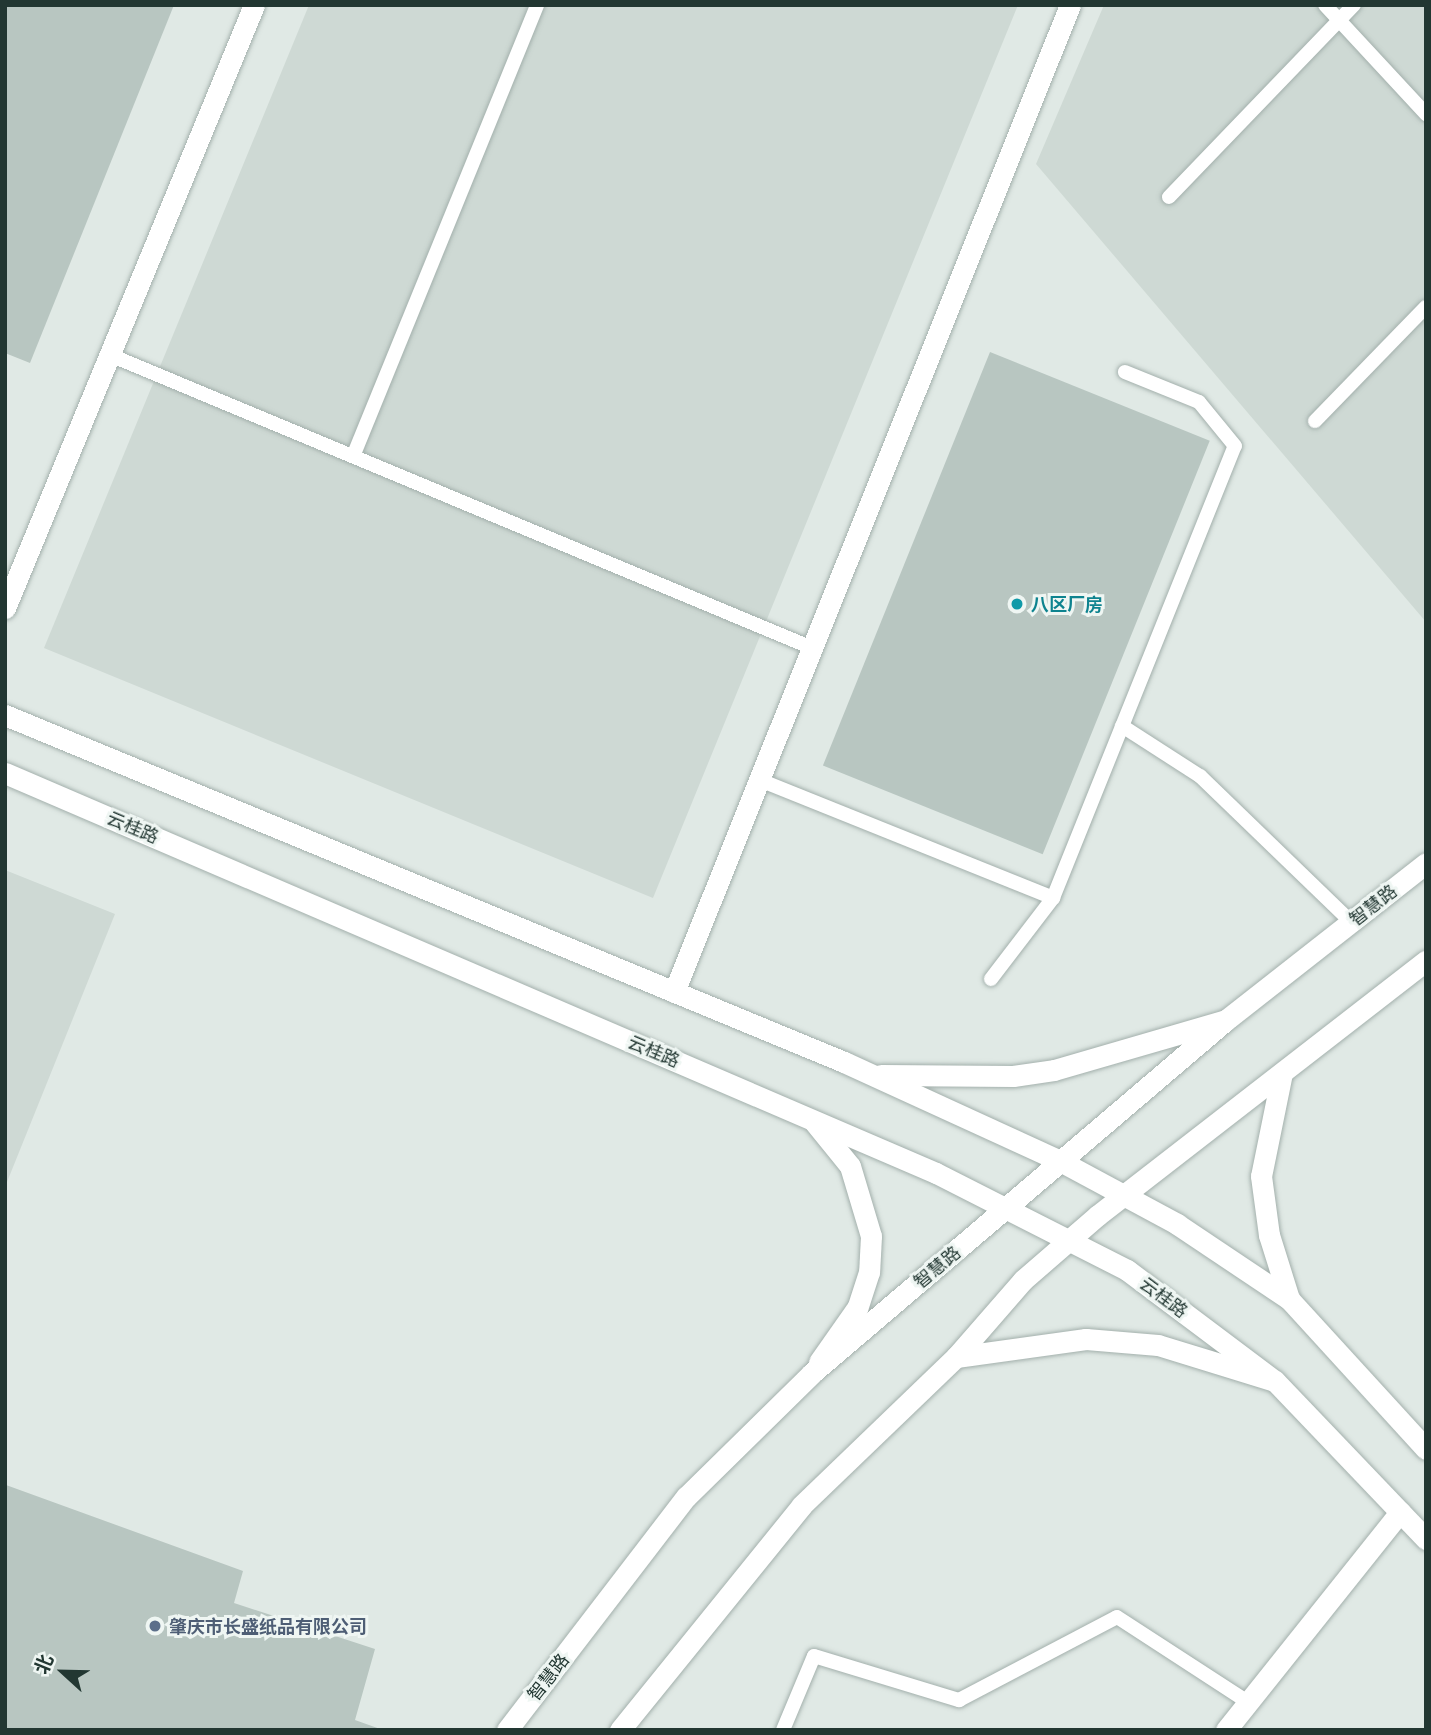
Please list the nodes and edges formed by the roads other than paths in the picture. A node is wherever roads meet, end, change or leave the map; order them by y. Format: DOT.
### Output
graph roads {
  1 [pos="254,5"];
  2 [pos="537,5"];
  3 [pos="1070,5"];
  4 [pos="1325,5"];
  5 [pos="1354,5"];
  6 [pos="1339,20"];
  7 [pos="1426,114"];
  8 [pos="1169,197"];
  9 [pos="1426,307"];
  10 [pos="110,355"];
  11 [pos="1125,372"];
  12 [pos="1315,421"];
  13 [pos="354,454"];
  14 [pos="5,608"];
  15 [pos="812,649"];
  16 [pos="5,715"];
  17 [pos="1122,726"];
  18 [pos="5,773"];
  19 [pos="760,780"];
  20 [pos="1426,863"];
  21 [pos="1053,898"];
  22 [pos="1351,922"];
  23 [pos="1426,961"];
  24 [pos="991,979"];
  25 [pos="674,992"];
  26 [pos="1226,1020"];
  27 [pos="1282,1073"];
  28 [pos="872,1075"];
  29 [pos="812,1118"];
  30 [pos="1062,1162"];
  31 [pos="1124,1195"];
  32 [pos="1008,1208"];
  33 [pos="1069,1240"];
  34 [pos="1289,1299"];
  35 [pos="956,1357"];
  36 [pos="812,1373"];
  37 [pos="1275,1381"];
  38 [pos="1426,1449"];
  39 [pos="1400,1512"];
  40 [pos="1426,1539"];
  41 [pos="1245,1700"];
  42 [pos="507,1730"];
  43 [pos="620,1730"];
  44 [pos="783,1730"];
  45 [pos="1226,1730"];
  1 -- 10 [label="street"];
  2 -- 13 [label="lane"];
  3 -- 15 [label="street"];
  4 -- 6 [label="lane"];
  5 -- 6 [label="lane"];
  6 -- 7 [label="lane"];
  6 -- 8 [label="lane"];
  9 -- 12 [label="lane"];
  10 -- 13 [label="lane"];
  10 -- 14 [label="street"];
  11 -- 17 [label="lane"];
  13 -- 15 [label="lane"];
  15 -- 19 [label="street"];
  16 -- 25 [label="street"];
  17 -- 21 [label="lane"];
  17 -- 22 [label="lane"];
  18 -- 29 [label="street, 云桂路"];
  19 -- 21 [label="lane"];
  19 -- 25 [label="street"];
  20 -- 22 [label="street, 智慧路"];
  21 -- 24 [label="lane"];
  22 -- 26 [label="street, 智慧路"];
  23 -- 27 [label="street"];
  25 -- 28 [label="street"];
  26 -- 28 [label="street"];
  26 -- 30 [label="street, 智慧路"];
  27 -- 31 [label="street"];
  27 -- 34 [label="street"];
  28 -- 30 [label="street"];
  29 -- 32 [label="street, 云桂路"];
  29 -- 36 [label="street"];
  30 -- 31 [label="street"];
  30 -- 32 [label="street, 智慧路"];
  31 -- 33 [label="street"];
  31 -- 34 [label="street"];
  32 -- 33 [label="street, 云桂路"];
  32 -- 36 [label="street, 智慧路"];
  33 -- 35 [label="street"];
  33 -- 37 [label="street, 云桂路"];
  34 -- 38 [label="street"];
  35 -- 37 [label="street"];
  35 -- 43 [label="street"];
  36 -- 42 [label="street, 智慧路"];
  37 -- 39 [label="street, 云桂路"];
  39 -- 40 [label="street, 云桂路"];
  39 -- 41 [label="street"];
  41 -- 44 [label="lane"];
  41 -- 45 [label="street"];
}
